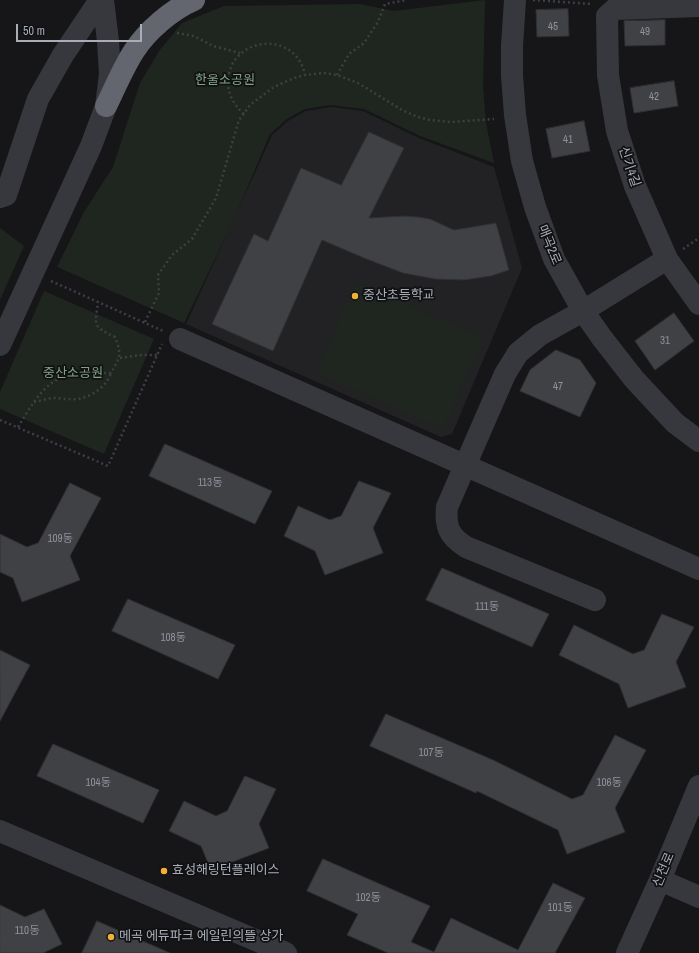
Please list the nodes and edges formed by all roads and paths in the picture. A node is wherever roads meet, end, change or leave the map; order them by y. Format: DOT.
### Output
graph roads {
  1 [pos="100,0"];
  2 [pos="103,0"];
  3 [pos="194,0"];
  4 [pos="407,0"];
  5 [pos="515,0"];
  6 [pos="530,0"];
  7 [pos="699,6"];
  8 [pos="611,13"];
  9 [pos="172,33"];
  10 [pos="240,54"];
  11 [pos="306,74"];
  12 [pos="337,76"];
  13 [pos="106,106"];
  14 [pos="244,114"];
  15 [pos="494,119"];
  16 [pos="0,197"];
  17 [pos="667,259"];
  18 [pos="45,278"];
  19 [pos="98,302"];
  20 [pos="699,304"];
  21 [pos="582,311"];
  22 [pos="145,322"];
  23 [pos="170,336"];
  24 [pos="0,345"];
  25 [pos="157,355"];
  26 [pos="120,358"];
  27 [pos="111,373"];
  28 [pos="34,402"];
  29 [pos="0,420"];
  30 [pos="18,427"];
  31 [pos="699,441"];
  32 [pos="466,465"];
  33 [pos="699,569"];
  34 [pos="595,600"];
  35 [pos="699,786"];
  36 [pos="0,831"];
  37 [pos="660,880"];
  38 [pos="699,897"];
  39 [pos="286,953"];
  40 [pos="626,953"];
  1 -- 16 [label="street"];
  2 -- 13 [label="street"];
  3 -- 13 [label="highway"];
  4 -- 12 [label="path"];
  5 -- 21 [label="street, 매곡2로"];
  6 -- 8 [label="path"];
  7 -- 8 [label="street"];
  8 -- 17 [label="street, 신기4길"];
  9 -- 10 [label="path"];
  10 -- 11 [label="path"];
  10 -- 14 [label="path"];
  11 -- 12 [label="path"];
  11 -- 14 [label="path"];
  12 -- 15 [label="path"];
  13 -- 24 [label="street"];
  14 -- 22 [label="path"];
  17 -- 20 [label="street, 신기4길"];
  17 -- 21 [label="street"];
  18 -- 19 [label="path"];
  19 -- 22 [label="path"];
  19 -- 26 [label="path"];
  21 -- 31 [label="street, 매곡2로"];
  21 -- 32 [label="street"];
  22 -- 23 [label="path"];
  23 -- 25 [label="path"];
  23 -- 32 [label="street"];
  25 -- 26 [label="path"];
  25 -- 30 [label="path"];
  26 -- 27 [label="path"];
  27 -- 28 [label="path"];
  27 -- 28 [label="path"];
  28 -- 30 [label="path"];
  29 -- 30 [label="path"];
  32 -- 33 [label="street"];
  32 -- 34 [label="street"];
  35 -- 37 [label="street, 신천로"];
  36 -- 39 [label="street"];
  37 -- 38 [label="street"];
  37 -- 40 [label="street, 신천로"];
}
